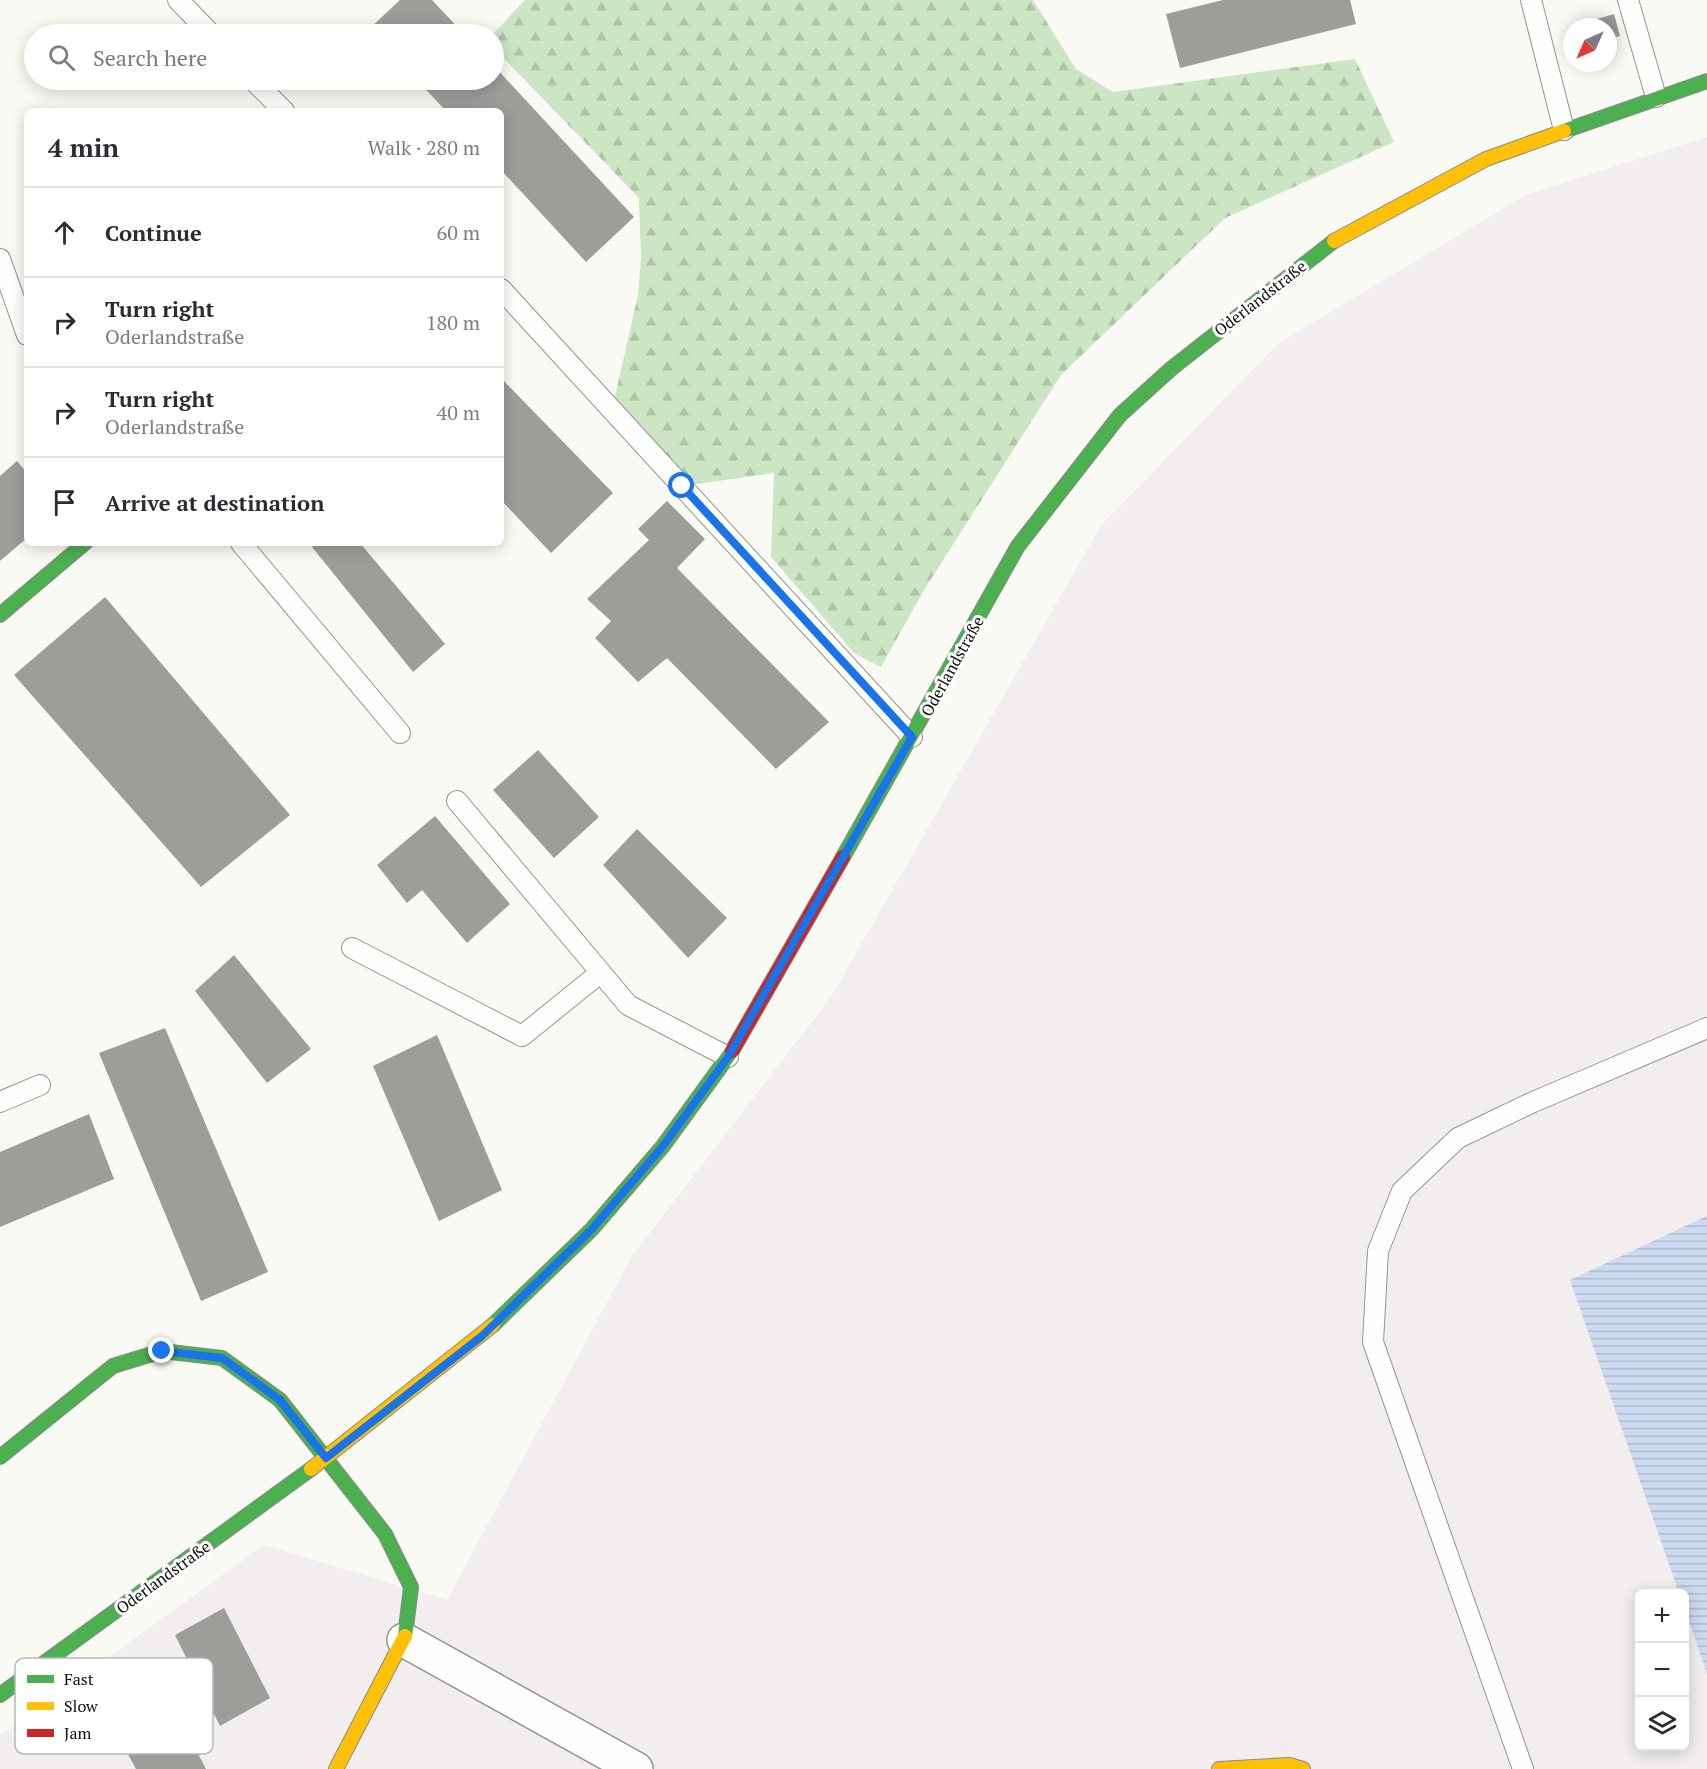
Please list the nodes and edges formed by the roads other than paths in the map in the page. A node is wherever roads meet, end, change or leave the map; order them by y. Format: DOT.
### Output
graph roads {
  1 [pos="178,0"];
  2 [pos="1531,0"];
  3 [pos="1628,0"];
  4 [pos="201,24"];
  5 [pos="1707,81"];
  6 [pos="263,90"];
  7 [pos="1656,97"];
  8 [pos="281,108"];
  9 [pos="1564,130"];
  10 [pos="0,259"];
  11 [pos="504,292"];
  12 [pos="24,327"];
  13 [pos="81,546"];
  14 [pos="244,546"];
  15 [pos="0,615"];
  16 [pos="400,733"];
  17 [pos="912,737"];
  18 [pos="457,801"];
  19 [pos="352,948"];
  20 [pos="600,973"];
  21 [pos="1707,1028"];
  22 [pos="728,1057"];
  23 [pos="40,1084"];
  24 [pos="0,1102"];
  25 [pos="0,1457"];
  26 [pos="326,1458"];
  27 [pos="404,1640"];
  28 [pos="51,1658"];
  29 [pos="15,1684"];
  30 [pos="0,1695"];
  31 [pos="336,1769"];
  32 [pos="636,1769"];
  33 [pos="1219,1769"];
  34 [pos="1303,1769"];
  35 [pos="1523,1769"];
  1 -- 4 [label="lane"];
  2 -- 9 [label="lane"];
  3 -- 7 [label="lane"];
  5 -- 7 [label="street, Oderlandstraße"];
  6 -- 8 [label="lane"];
  7 -- 9 [label="street, Oderlandstraße"];
  9 -- 17 [label="street, Oderlandstraße"];
  10 -- 12 [label="lane"];
  11 -- 17 [label="lane"];
  13 -- 15 [label="street"];
  14 -- 16 [label="lane"];
  17 -- 22 [label="street, Oderlandstraße"];
  18 -- 20 [label="lane"];
  19 -- 20 [label="lane"];
  20 -- 22 [label="lane"];
  21 -- 35 [label="lane"];
  22 -- 26 [label="street, Oderlandstraße"];
  23 -- 24 [label="lane"];
  25 -- 26 [label="street"];
  26 -- 27 [label="street"];
  26 -- 28 [label="street, Oderlandstraße"];
  27 -- 31 [label="street"];
  27 -- 32 [label="street"];
  29 -- 30 [label="street, Oderlandstraße"];
  33 -- 34 [label="street"];
}
